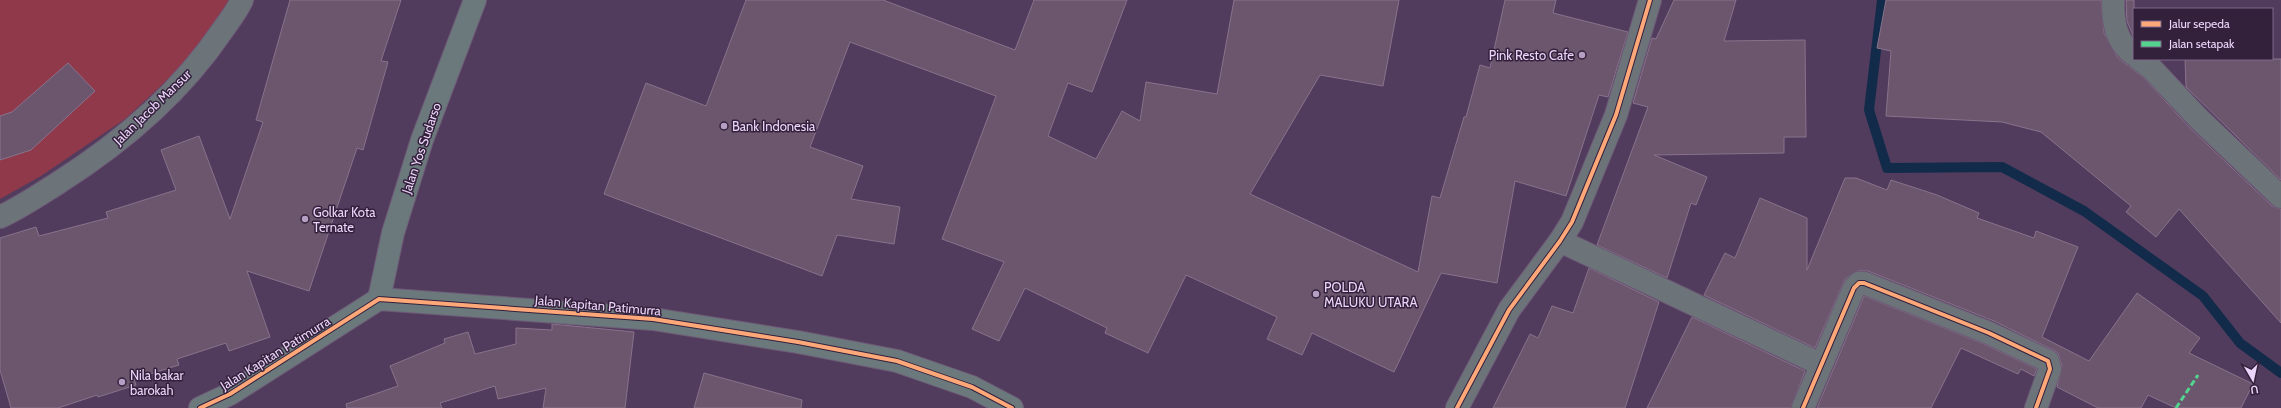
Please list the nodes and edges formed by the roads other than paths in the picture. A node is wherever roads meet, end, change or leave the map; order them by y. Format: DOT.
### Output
graph roads {
  1 [pos="242,0"];
  2 [pos="475,0"];
  3 [pos="1650,0"];
  4 [pos="2113,0"];
  5 [pos="2133,54"];
  6 [pos="2140,60"];
  7 [pos="2281,197"];
  8 [pos="0,217"];
  9 [pos="1560,241"];
  10 [pos="379,299"];
  11 [pos="1820,364"];
  12 [pos="232,401"];
  13 [pos="200,408"];
  14 [pos="1012,408"];
  15 [pos="1457,408"];
  16 [pos="1803,408"];
  17 [pos="2036,408"];
  1 -- 8 [label="street, Jalan Jacob Mansur"];
  2 -- 10 [label="street, Jalan Yos Sudarso"];
  3 -- 9 [label="street"];
  4 -- 5 [label="street"];
  6 -- 7 [label="street"];
  9 -- 11 [label="street"];
  9 -- 15 [label="street"];
  10 -- 12 [label="street, Jalan Kapitan Patimurra"];
  10 -- 14 [label="street, Jalan Kapitan Patimurra"];
  11 -- 16 [label="street"];
  11 -- 17 [label="street"];
  12 -- 13 [label="street, Jalan Kapitan Patimurra"];
}
